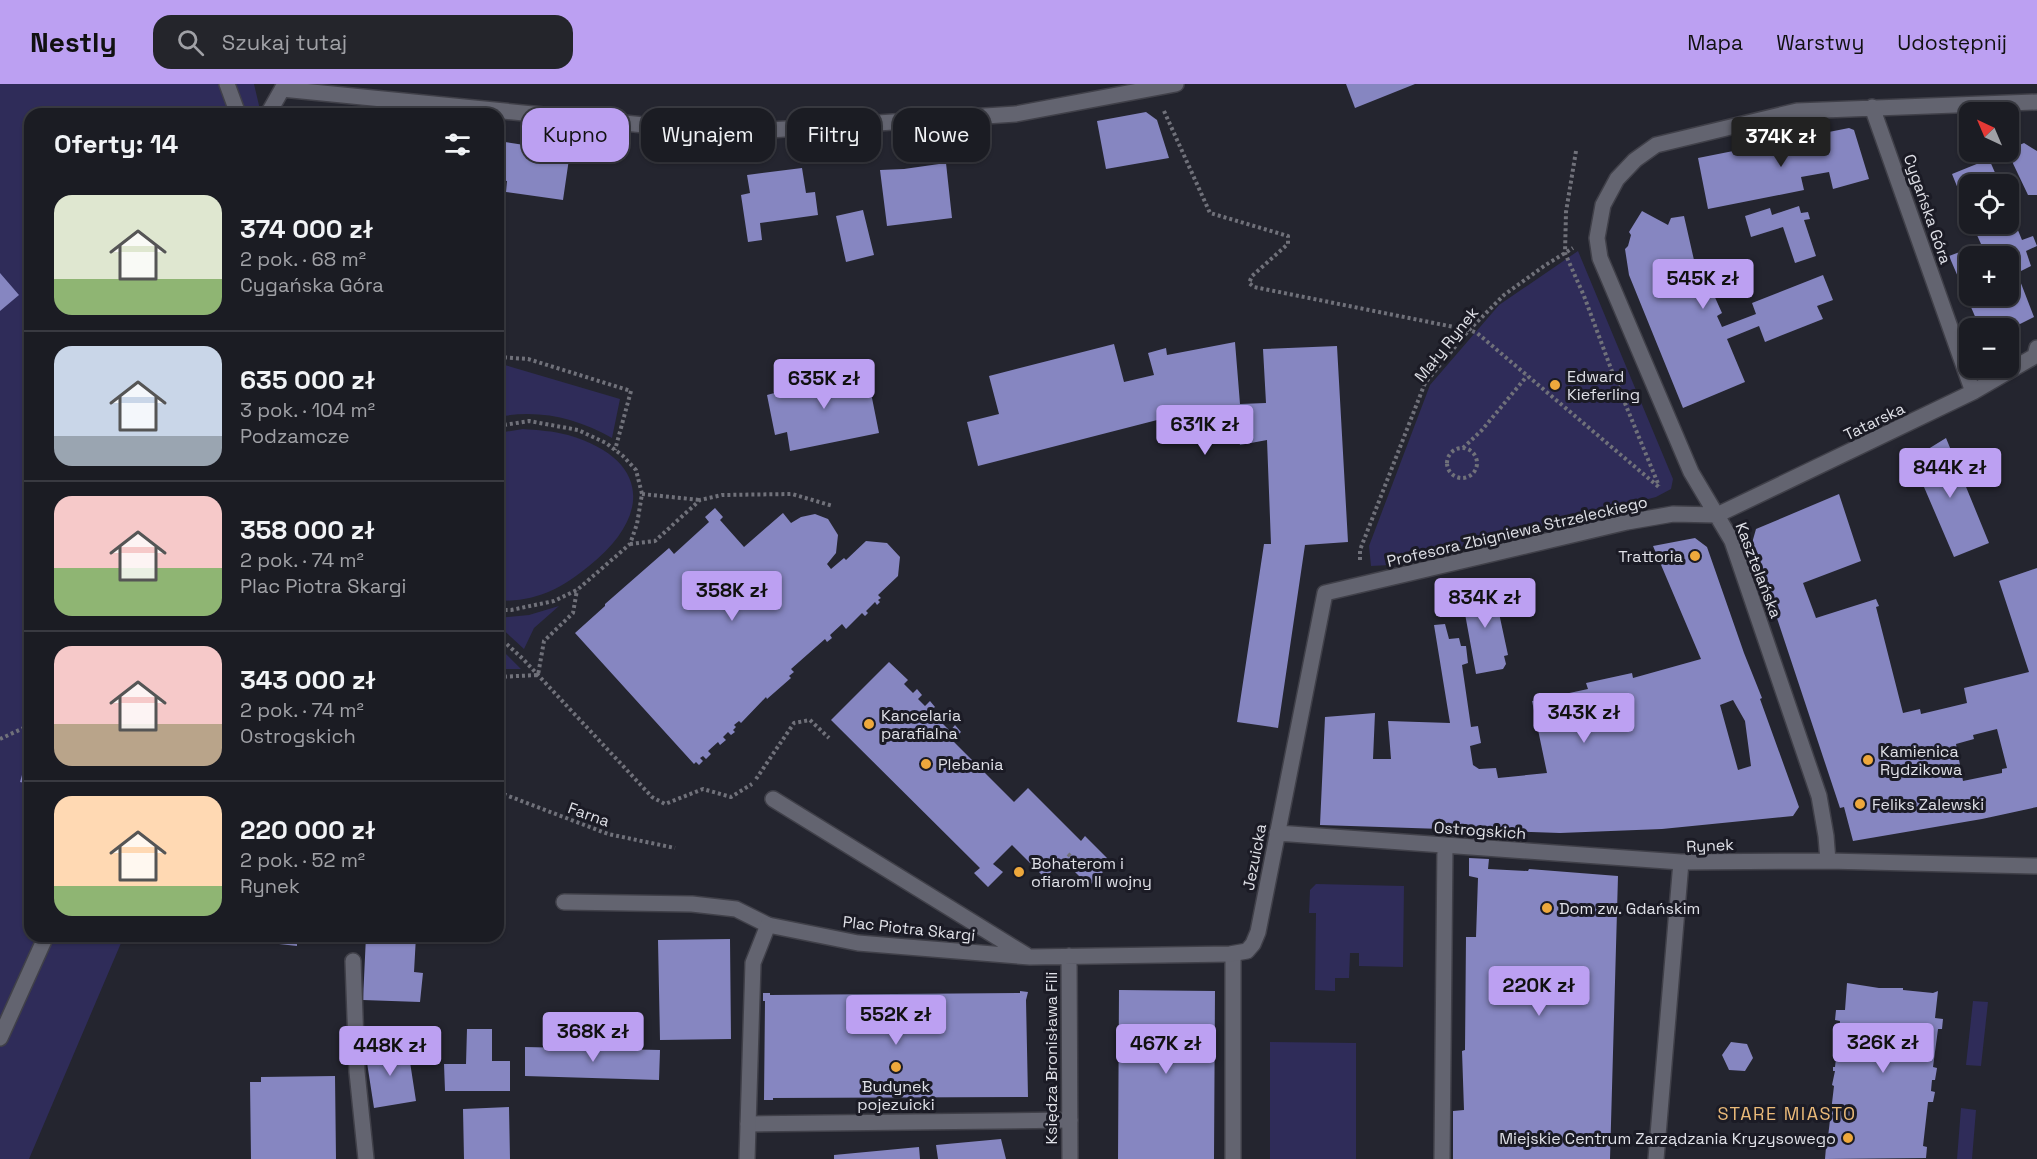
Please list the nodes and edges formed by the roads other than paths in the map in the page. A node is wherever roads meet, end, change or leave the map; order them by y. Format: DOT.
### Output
graph roads {
  1 [pos="227,84"];
  2 [pos="1176,84"];
  3 [pos="284,86"];
  4 [pos="1112,89"];
  5 [pos="2037,102"];
  6 [pos="1872,106"];
  7 [pos="236,108"];
  8 [pos="271,108"];
  9 [pos="490,108"];
  10 [pos="504,109"];
  11 [pos="2036,355"];
  12 [pos="1973,392"];
  13 [pos="1718,515"];
  14 [pos="1325,593"];
  15 [pos="773,799"];
  16 [pos="1277,833"];
  17 [pos="1445,845"];
  18 [pos="1828,861"];
  19 [pos="1681,862"];
  20 [pos="2037,866"];
  21 [pos="564,902"];
  22 [pos="768,925"];
  23 [pos="43,942"];
  24 [pos="1233,954"];
  25 [pos="1069,956"];
  26 [pos="1030,957"];
  27 [pos="353,961"];
  28 [pos="0,1038"];
  29 [pos="1070,1120"];
  30 [pos="748,1124"];
  31 [pos="366,1159"];
  32 [pos="747,1159"];
  33 [pos="1070,1159"];
  34 [pos="1233,1159"];
  35 [pos="1442,1159"];
  36 [pos="1656,1159"];
  1 -- 7 [label="street"];
  2 -- 4 [label="street"];
  3 -- 8 [label="street"];
  3 -- 9 [label="street"];
  4 -- 10 [label="street"];
  5 -- 6 [label="street"];
  6 -- 12 [label="street, Cygańska Góra"];
  6 -- 13 [label="street, Kasztelańska"];
  11 -- 12 [label="street, Tatarska"];
  12 -- 13 [label="street, Tatarska"];
  13 -- 14 [label="street, Profesora Zbigniewa Strzeleckiego"];
  13 -- 18 [label="street, Kasztelańska"];
  14 -- 16 [label="street, Jezuicka"];
  15 -- 26 [label="street"];
  16 -- 17 [label="street, Ostrogskich"];
  16 -- 24 [label="street, Jezuicka"];
  17 -- 19 [label="street, Ostrogskich"];
  17 -- 35 [label="street"];
  18 -- 19 [label="street, Rynek"];
  18 -- 20 [label="street, Rynek"];
  19 -- 36 [label="street, Rynek"];
  21 -- 22 [label="street, Plac Piotra Skargi"];
  22 -- 26 [label="street, Plac Piotra Skargi"];
  22 -- 30 [label="street"];
  23 -- 28 [label="street"];
  24 -- 25 [label="street"];
  24 -- 34 [label="street"];
  25 -- 26 [label="street, Plac Piotra Skargi"];
  25 -- 29 [label="street, Księdza Bronisława Fili"];
  27 -- 31 [label="street"];
  29 -- 30 [label="street"];
  29 -- 33 [label="street, Księdza Bronisława Fili"];
  30 -- 32 [label="street"];
}
